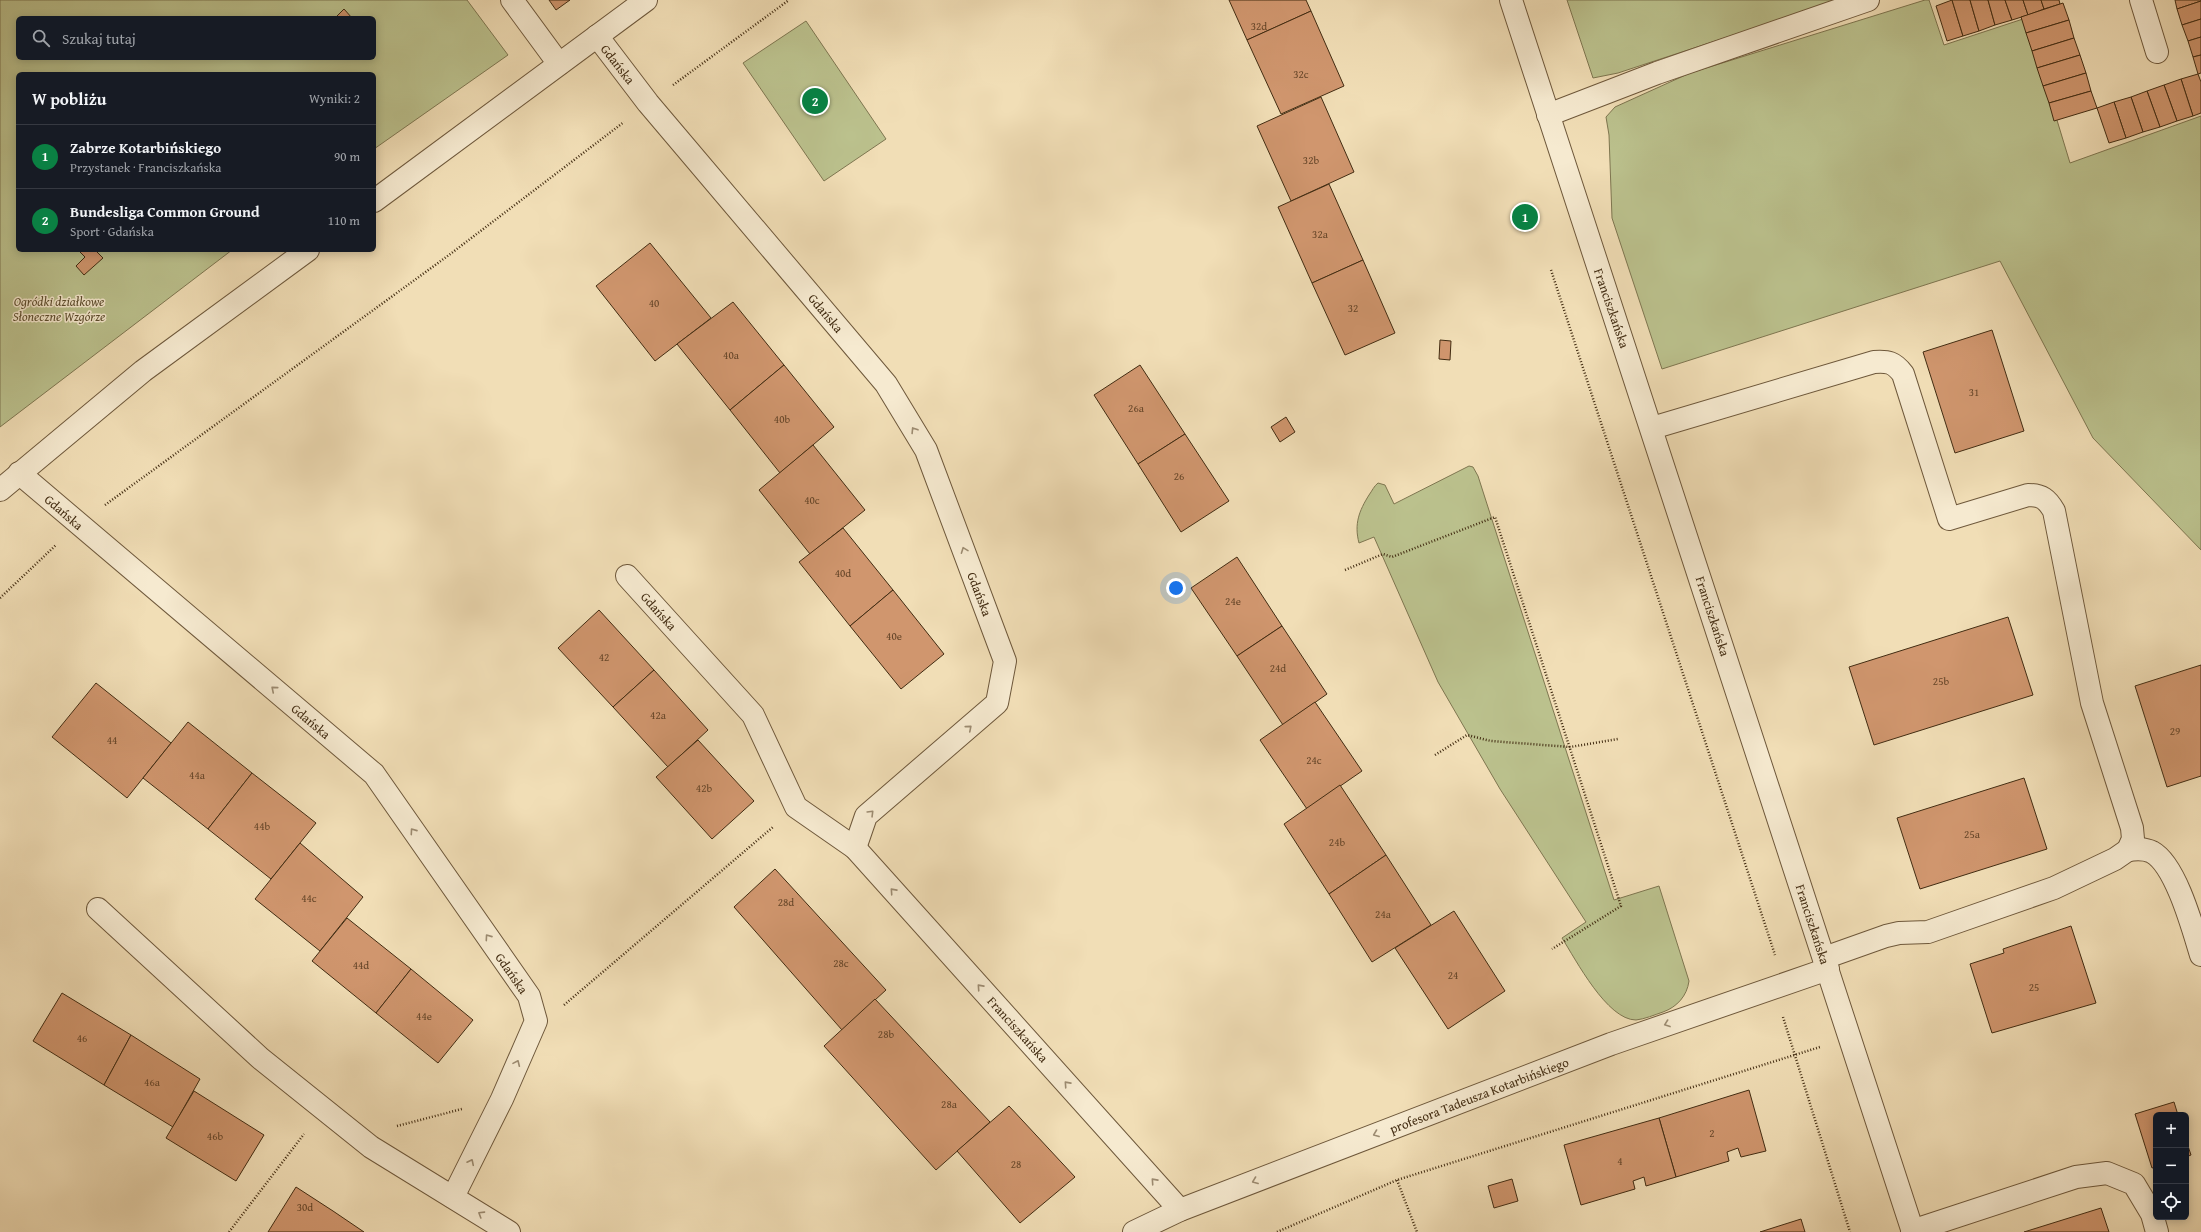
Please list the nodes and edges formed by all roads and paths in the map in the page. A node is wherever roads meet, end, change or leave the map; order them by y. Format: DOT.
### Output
graph roads {
  1 [pos="512,0"];
  2 [pos="646,0"];
  3 [pos="789,0"];
  4 [pos="1511,0"];
  5 [pos="1868,0"];
  6 [pos="2141,0"];
  7 [pos="597,36"];
  8 [pos="2157,52"];
  9 [pos="559,64"];
  10 [pos="648,103"];
  11 [pos="1548,115"];
  12 [pos="376,200"];
  13 [pos="305,252"];
  14 [pos="1550,270"];
  15 [pos="1652,428"];
  16 [pos="19,473"];
  17 [pos="0,490"];
  18 [pos="78,524"];
  19 [pos="1346,570"];
  20 [pos="627,576"];
  21 [pos="0,598"];
  22 [pos="1618,740"];
  23 [pos="1570,747"];
  24 [pos="1435,755"];
  25 [pos="796,807"];
  26 [pos="855,848"];
  27 [pos="2128,850"];
  28 [pos="98,908"];
  29 [pos="1552,949"];
  30 [pos="2201,955"];
  31 [pos="1826,964"];
  32 [pos="1774,988"];
  33 [pos="536,1021"];
  34 [pos="1849,1038"];
  35 [pos="1794,1053"];
  36 [pos="502,1099"];
  37 [pos="324,1109"];
  38 [pos="358,1136"];
  39 [pos="1398,1180"];
  40 [pos="453,1197"];
  41 [pos="1180,1210"];
  42 [pos="229,1232"];
  43 [pos="509,1232"];
  44 [pos="1134,1232"];
  45 [pos="1277,1232"];
  46 [pos="1417,1232"];
  47 [pos="1850,1232"];
  48 [pos="1913,1232"];
  49 [pos="2158,1232"];
  1 -- 9 [label="street"];
  2 -- 7 [label="street, Gdańska"];
  3 -- 10 [label="path"];
  4 -- 11 [label="street, Franciszkańska"];
  5 -- 11 [label="street"];
  6 -- 8 [label="street"];
  7 -- 9 [label="street, Gdańska"];
  7 -- 10 [label="street, Gdańska"];
  9 -- 12 [label="street, Gdańska"];
  10 -- 18 [label="path"];
  26 -- 10 [label="street, Gdańska, one-way"];
  11 -- 15 [label="street, Franciszkańska"];
  13 -- 16 [label="street"];
  14 -- 32 [label="path"];
  15 -- 27 [label="street"];
  15 -- 31 [label="street, Franciszkańska"];
  16 -- 17 [label="street"];
  16 -- 18 [label="street, Gdańska"];
  18 -- 21 [label="path"];
  33 -- 18 [label="street, Gdańska, one-way"];
  19 -- 23 [label="path"];
  20 -- 25 [label="street, Gdańska"];
  22 -- 23 [label="path"];
  23 -- 24 [label="path"];
  23 -- 29 [label="path"];
  25 -- 26 [label="street"];
  25 -- 33 [label="path"];
  41 -- 26 [label="street, Franciszkańska, one-way"];
  27 -- 30 [label="street"];
  27 -- 31 [label="street, profesora Tadeusza Kotarbińskiego"];
  28 -- 37 [label="street"];
  31 -- 32 [label="street, profesora Tadeusza Kotarbińskiego"];
  31 -- 34 [label="street, Franciszkańska"];
  32 -- 35 [label="path"];
  32 -- 41 [label="street, profesora Tadeusza Kotarbińskiego, one-way"];
  36 -- 33 [label="street, one-way"];
  34 -- 35 [label="path"];
  34 -- 48 [label="street, Franciszkańska"];
  35 -- 39 [label="path"];
  35 -- 47 [label="path"];
  36 -- 38 [label="path"];
  40 -- 36 [label="street, one-way"];
  37 -- 38 [label="street"];
  37 -- 42 [label="path"];
  38 -- 40 [label="street"];
  39 -- 45 [label="path"];
  39 -- 46 [label="path"];
  43 -- 40 [label="street, one-way"];
  41 -- 44 [label="street, profesora Tadeusza Kotarbińskiego"];
  48 -- 49 [label="street"];
}
